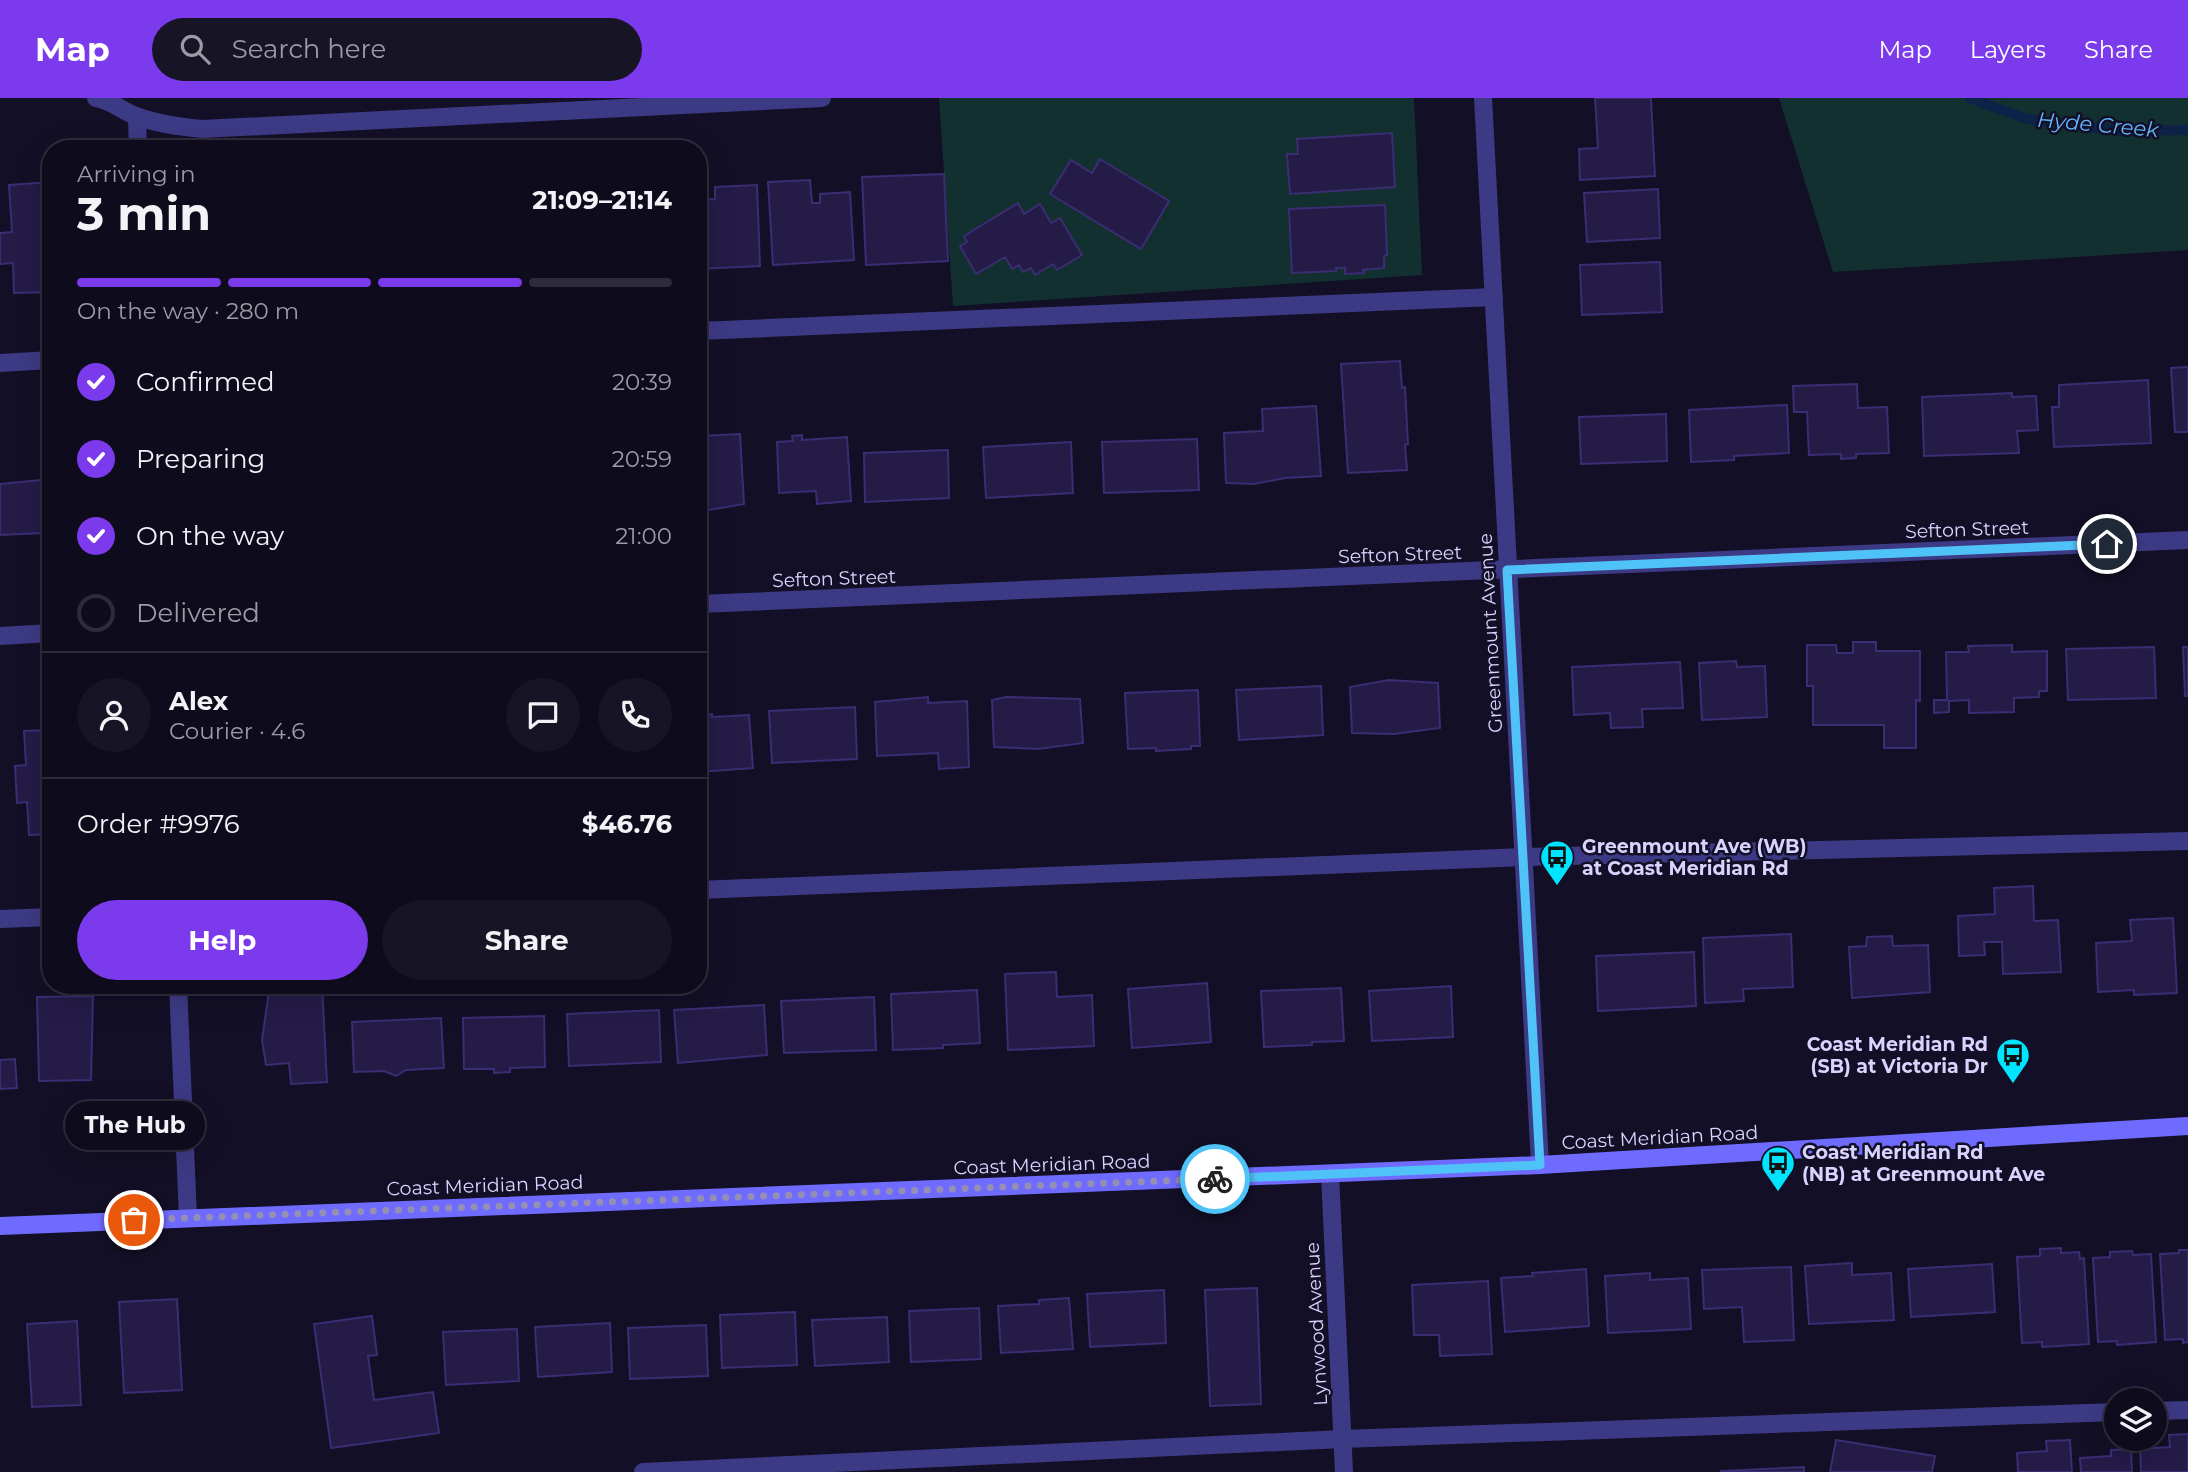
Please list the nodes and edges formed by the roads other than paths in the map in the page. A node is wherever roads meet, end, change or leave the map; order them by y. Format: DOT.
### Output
graph roads {
  1 [pos="96,98"];
  2 [pos="822,98"];
  3 [pos="1483,98"];
  4 [pos="137,117"];
  5 [pos="138,140"];
  6 [pos="1494,296"];
  7 [pos="707,331"];
  8 [pos="42,361"];
  9 [pos="0,363"];
  10 [pos="2188,540"];
  11 [pos="1507,570"];
  12 [pos="707,604"];
  13 [pos="42,634"];
  14 [pos="0,636"];
  15 [pos="2188,841"];
  16 [pos="1524,858"];
  17 [pos="707,890"];
  18 [pos="42,917"];
  19 [pos="0,919"];
  20 [pos="178,994"];
  21 [pos="2188,1126"];
  22 [pos="1540,1165"];
  23 [pos="1330,1174"];
  24 [pos="188,1218"];
  25 [pos="0,1226"];
  26 [pos="2188,1410"];
  27 [pos="2167,1411"];
  28 [pos="2104,1412"];
  29 [pos="1342,1439"];
  30 [pos="643,1472"];
  31 [pos="1344,1472"];
  1 -- 4 [label="street"];
  2 -- 4 [label="street"];
  3 -- 6 [label="street, Greenmount Avenue"];
  4 -- 5 [label="street"];
  6 -- 7 [label="street"];
  6 -- 11 [label="street, Greenmount Avenue"];
  8 -- 9 [label="street"];
  10 -- 11 [label="street, Sefton Street"];
  11 -- 12 [label="street, Sefton Street"];
  11 -- 16 [label="street, Greenmount Avenue"];
  13 -- 14 [label="street"];
  15 -- 16 [label="street"];
  16 -- 17 [label="street"];
  16 -- 22 [label="street, Greenmount Avenue"];
  18 -- 19 [label="street"];
  20 -- 24 [label="street"];
  21 -- 22 [label="main road, Coast Meridian Road"];
  22 -- 23 [label="main road, Coast Meridian Road"];
  23 -- 24 [label="main road, Coast Meridian Road"];
  23 -- 29 [label="street, Lynwood Avenue"];
  24 -- 25 [label="main road, Coast Meridian Road"];
  26 -- 27 [label="street"];
  28 -- 29 [label="street"];
  29 -- 30 [label="street"];
  29 -- 31 [label="street, Lynwood Avenue"];
}
